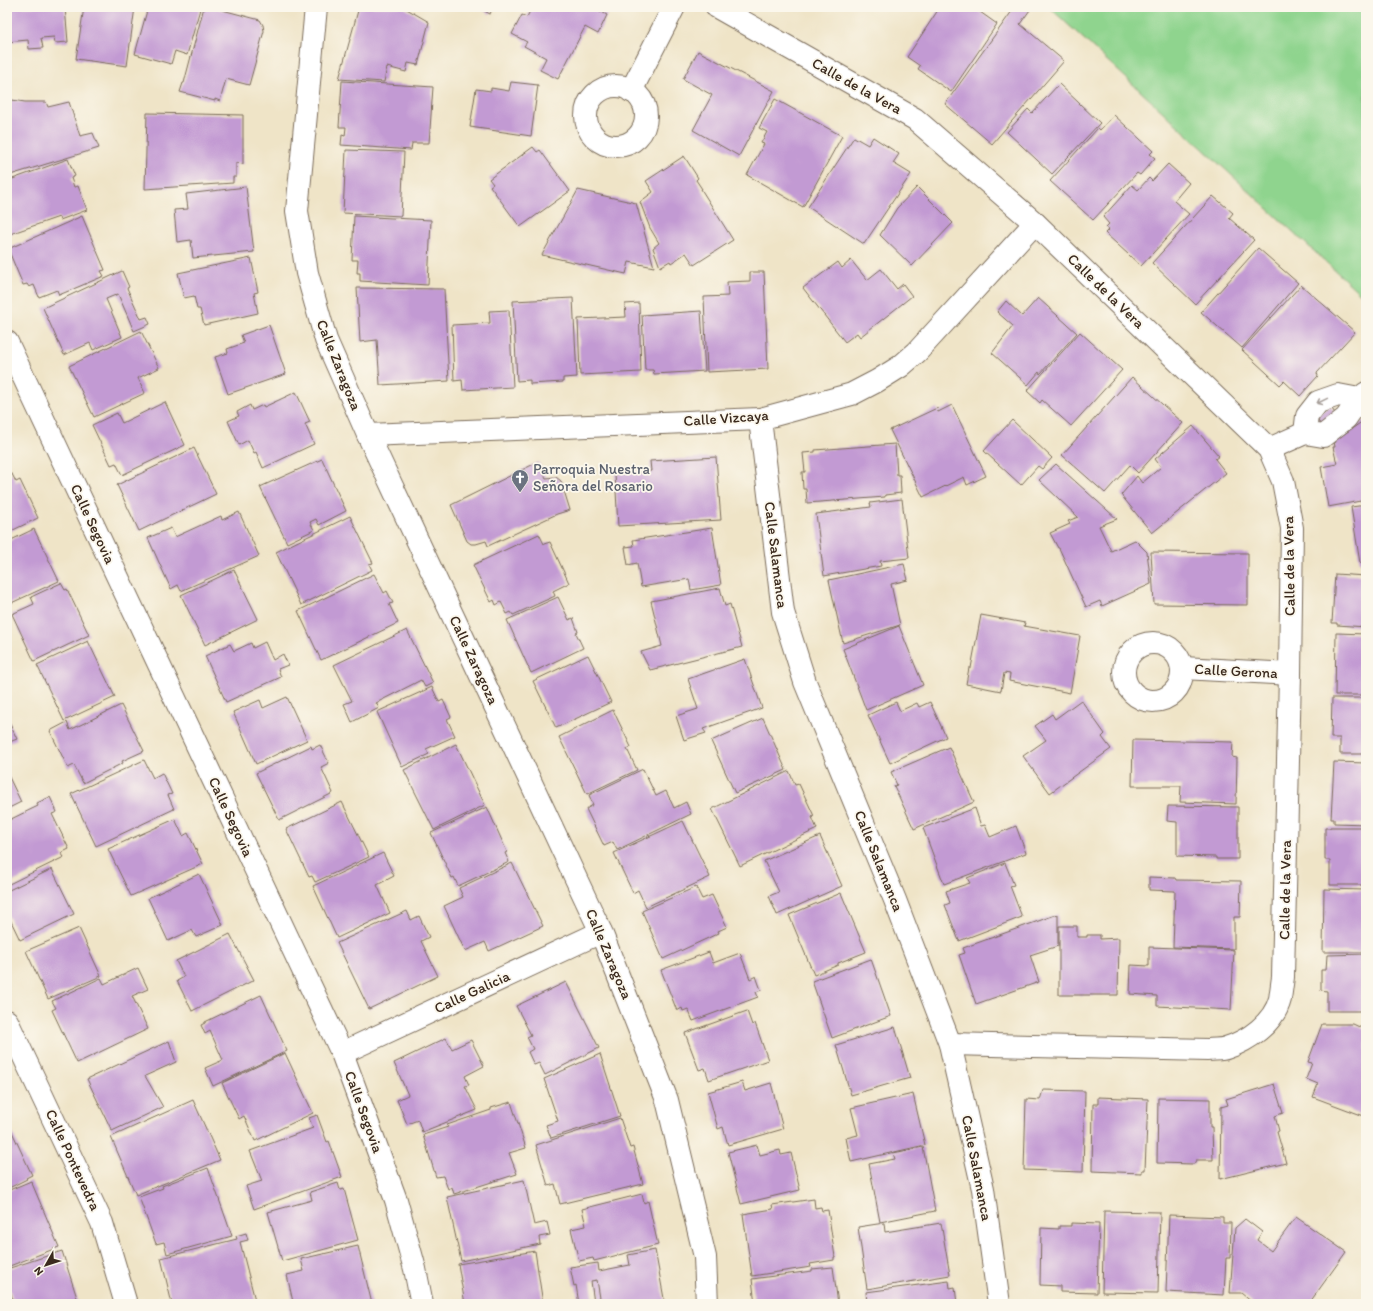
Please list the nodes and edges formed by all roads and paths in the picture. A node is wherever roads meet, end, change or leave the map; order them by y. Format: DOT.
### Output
graph roads {
  1 [pos="316,7"];
  2 [pos="674,7"];
  3 [pos="717,7"];
  4 [pos="631,90"];
  5 [pos="1035,223"];
  6 [pos="7,342"];
  7 [pos="1362,396"];
  8 [pos="760,419"];
  9 [pos="1305,433"];
  10 [pos="368,435"];
  11 [pos="1269,449"];
  12 [pos="1182,668"];
  13 [pos="1290,674"];
  14 [pos="602,932"];
  15 [pos="7,1021"];
  16 [pos="950,1044"];
  17 [pos="342,1053"];
  18 [pos="126,1304"];
  19 [pos="422,1304"];
  20 [pos="707,1304"];
  21 [pos="999,1304"];
  1 -- 10 [label="street, Calle Zaragoza"];
  2 -- 4 [label="street"];
  3 -- 5 [label="street, Calle de la Vera"];
  5 -- 8 [label="street, Calle Vizcaya"];
  5 -- 11 [label="street, Calle de la Vera"];
  6 -- 17 [label="street, Calle Segovia"];
  7 -- 9 [label="street"];
  7 -- 9 [label="street, one-way"];
  8 -- 10 [label="street, Calle Vizcaya"];
  8 -- 16 [label="street, Calle Salamanca"];
  9 -- 11 [label="street"];
  10 -- 14 [label="street, Calle Zaragoza"];
  11 -- 13 [label="street, Calle de la Vera"];
  12 -- 13 [label="street, Calle Gerona"];
  13 -- 16 [label="street, Calle de la Vera"];
  14 -- 17 [label="street, Calle Galicia"];
  14 -- 20 [label="street, Calle Zaragoza"];
  15 -- 18 [label="street, Calle Pontevedra"];
  16 -- 21 [label="street, Calle Salamanca"];
  17 -- 19 [label="street, Calle Segovia"];
}
